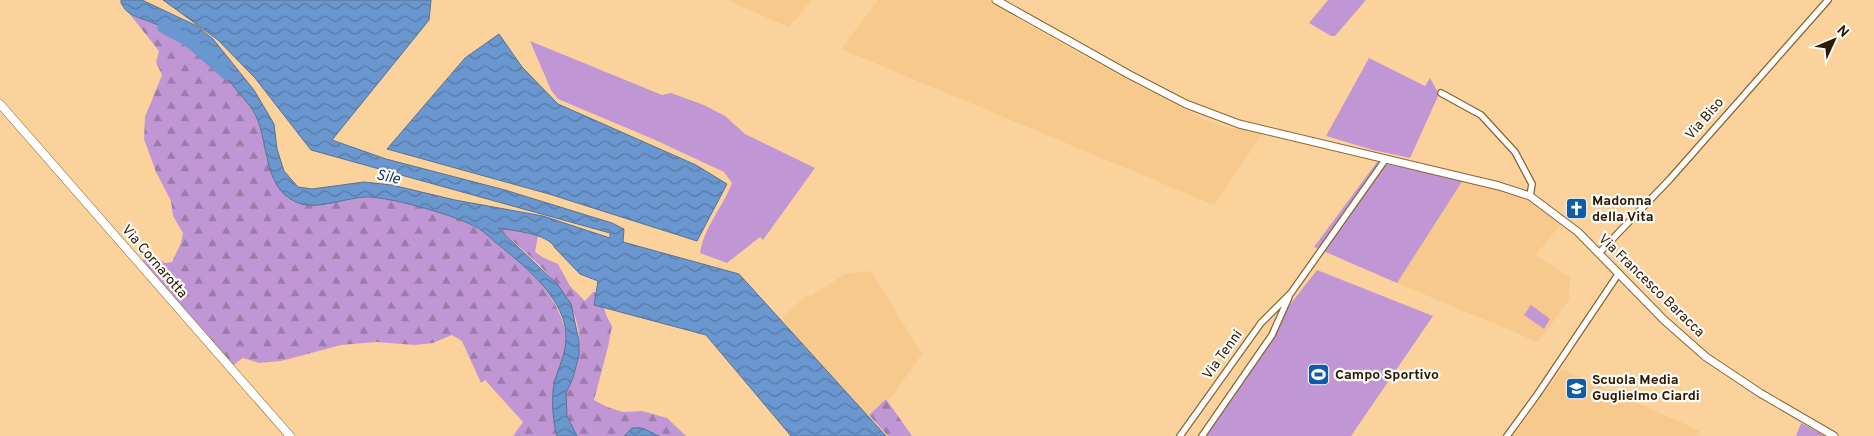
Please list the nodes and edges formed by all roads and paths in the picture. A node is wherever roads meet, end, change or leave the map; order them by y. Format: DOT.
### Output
graph roads {
  1 [pos="996,0"];
  2 [pos="1828,0"];
  3 [pos="1441,93"];
  4 [pos="0,104"];
  5 [pos="1385,160"];
  6 [pos="1530,196"];
  7 [pos="1599,253"];
  8 [pos="1619,273"];
  9 [pos="1291,293"];
  10 [pos="1268,316"];
  11 [pos="1278,323"];
  12 [pos="290,436"];
  13 [pos="1180,436"];
  14 [pos="1202,436"];
  15 [pos="1507,436"];
  16 [pos="1834,436"];
  1 -- 5 [label="street, Via Francesco Baracca"];
  2 -- 7 [label="street, Via Biso"];
  3 -- 6 [label="street"];
  4 -- 12 [label="main road, Via Cornarotta"];
  5 -- 6 [label="street, Via Francesco Baracca"];
  5 -- 9 [label="street, Via Tenni"];
  6 -- 7 [label="street, Via Francesco Baracca"];
  7 -- 8 [label="street, Via Francesco Baracca"];
  8 -- 15 [label="street"];
  8 -- 16 [label="street, Via Francesco Baracca"];
  9 -- 10 [label="street, Via Tenni"];
  9 -- 11 [label="street, Via Tenni"];
  10 -- 11 [label="street"];
  10 -- 13 [label="street, Via Tenni"];
  11 -- 14 [label="street, Via Tenni"];
}
